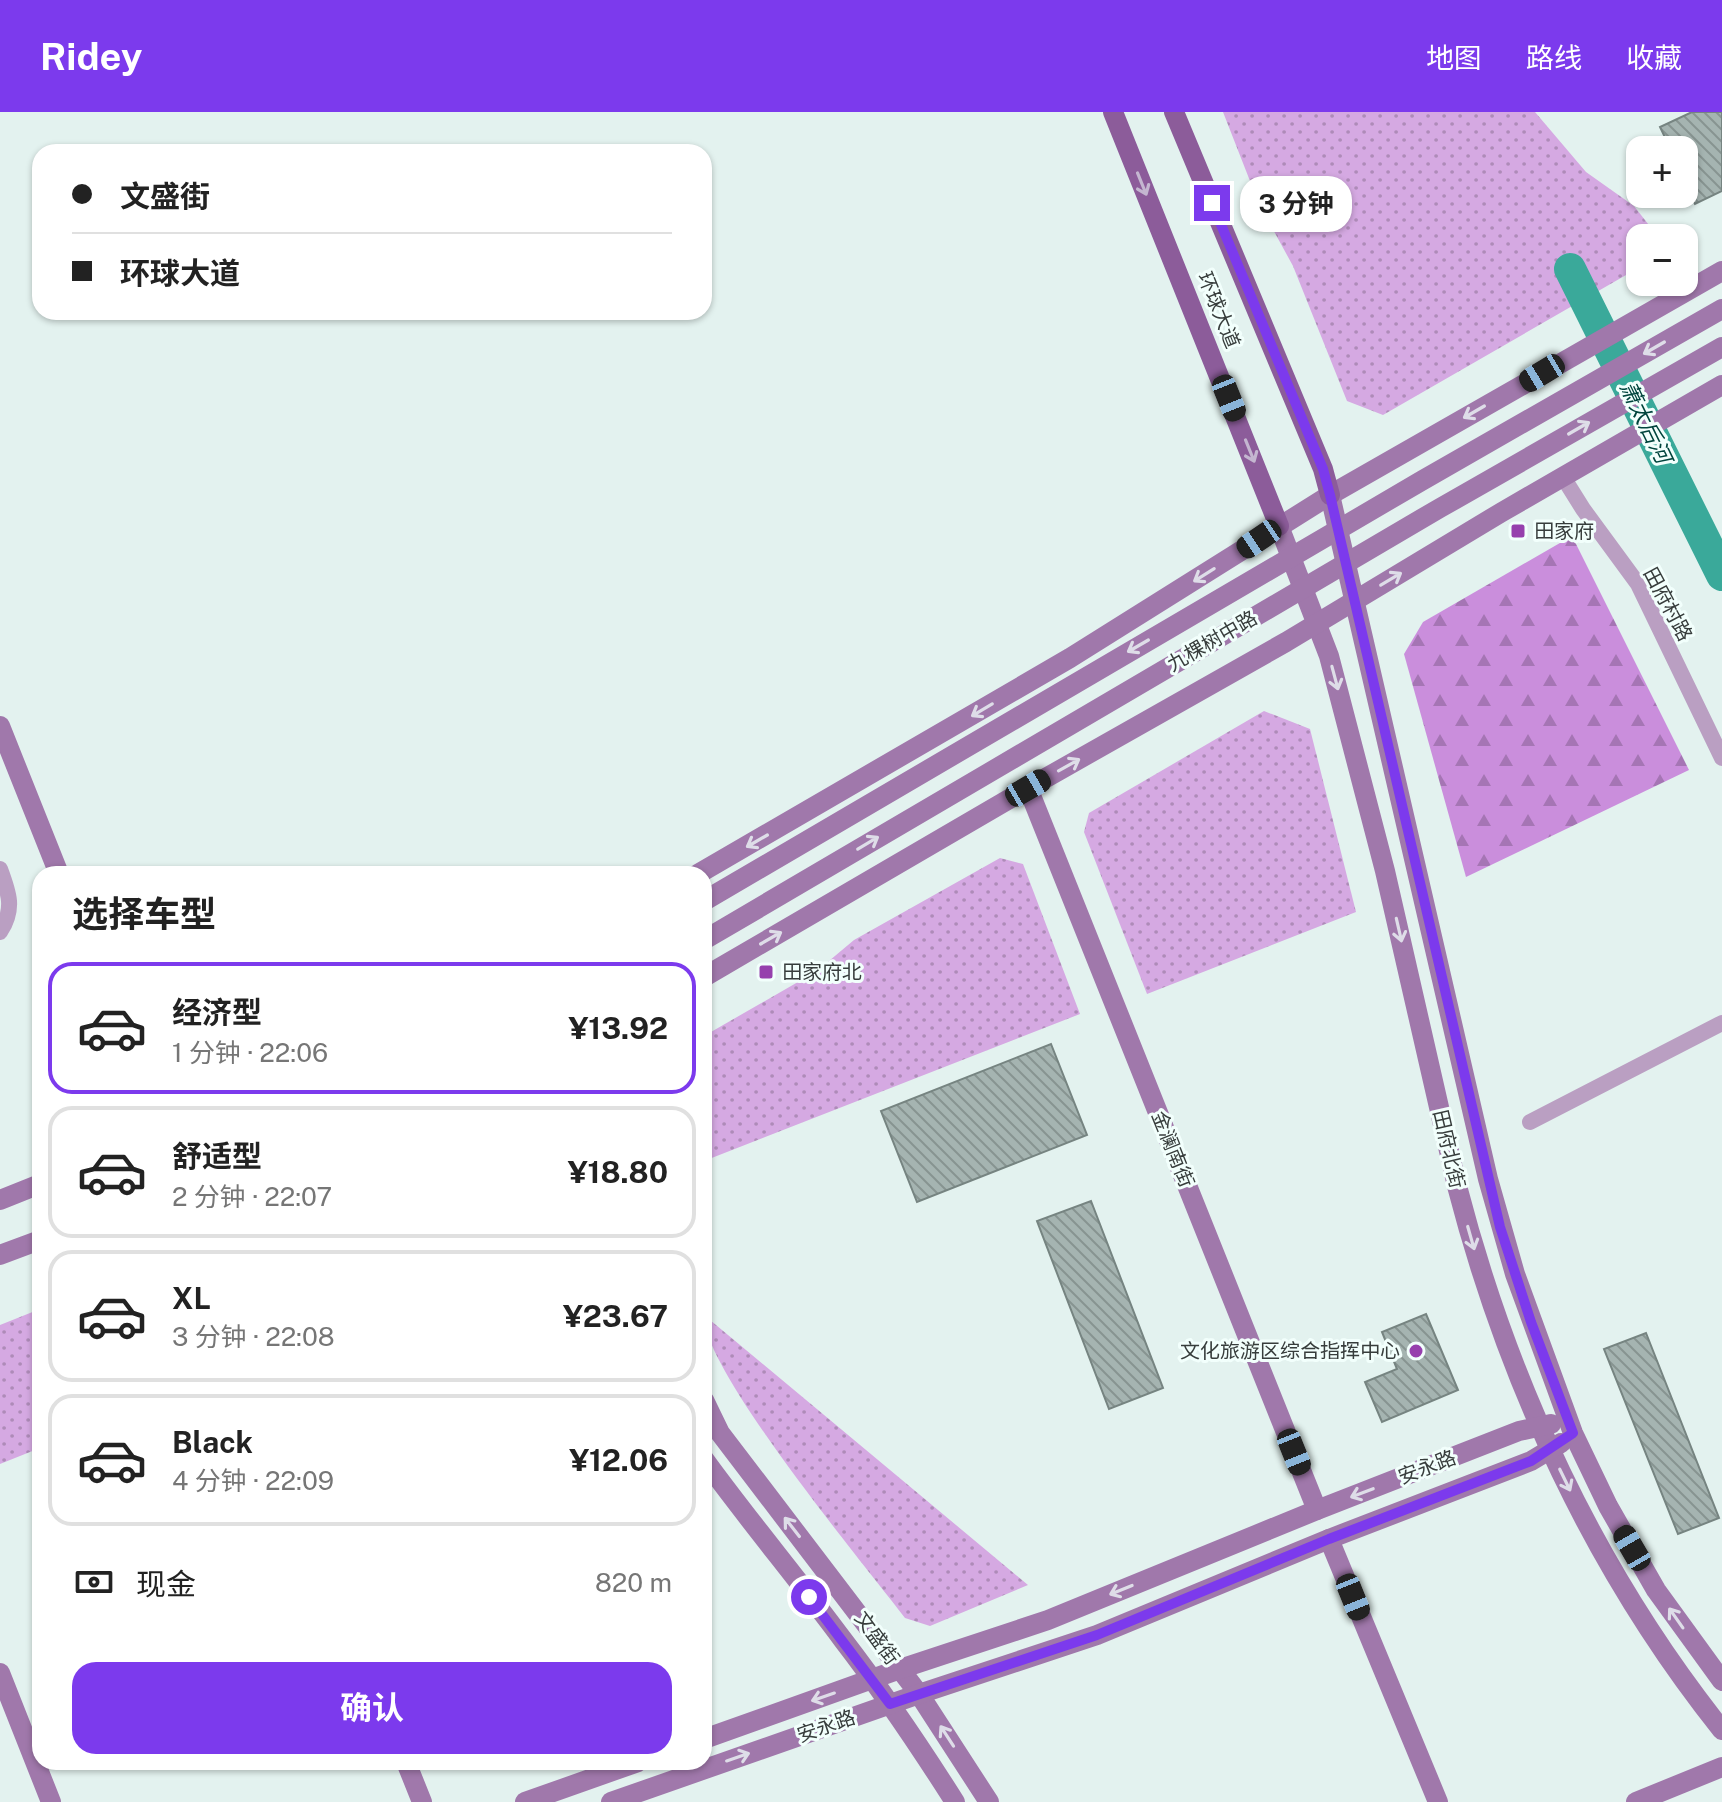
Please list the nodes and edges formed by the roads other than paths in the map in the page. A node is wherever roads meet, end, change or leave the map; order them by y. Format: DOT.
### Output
graph roads {
  1 [pos="1113,112"];
  2 [pos="1174,112"];
  3 [pos="1722,271"];
  4 [pos="1722,309"];
  5 [pos="1722,347"];
  6 [pos="1722,385"];
  7 [pos="1563,477"];
  8 [pos="1330,495"];
  9 [pos="1279,526"];
  10 [pos="1354,601"];
  11 [pos="1317,624"];
  12 [pos="0,726"];
  13 [pos="1722,758"];
  14 [pos="1028,788"];
  15 [pos="56,866"];
  16 [pos="712,866"];
  17 [pos="0,869"];
  18 [pos="712,896"];
  19 [pos="0,932"];
  20 [pos="712,935"];
  21 [pos="712,972"];
  22 [pos="1722,1023"];
  23 [pos="1530,1122"];
  24 [pos="32,1187"];
  25 [pos="0,1200"];
  26 [pos="32,1243"];
  27 [pos="0,1255"];
  28 [pos="712,1416"];
  29 [pos="1570,1426"];
  30 [pos="1540,1427"];
  31 [pos="1550,1450"];
  32 [pos="712,1470"];
  33 [pos="1317,1510"];
  34 [pos="1329,1539"];
  35 [pos="900,1669"];
  36 [pos="0,1673"];
  37 [pos="871,1680"];
  38 [pos="1722,1681"];
  39 [pos="919,1694"];
  40 [pos="890,1704"];
  41 [pos="1722,1730"];
  42 [pos="712,1736"];
  43 [pos="32,1754"];
  44 [pos="712,1767"];
  45 [pos="1722,1767"];
  46 [pos="38,1770"];
  47 [pos="409,1770"];
  48 [pos="615,1770"];
  49 [pos="702,1770"];
  50 [pos="51,1802"];
  51 [pos="422,1802"];
  52 [pos="525,1802"];
  53 [pos="611,1802"];
  54 [pos="955,1802"];
  55 [pos="989,1802"];
  56 [pos="1438,1802"];
  57 [pos="1636,1802"];
  1 -- 9 [label="main road, 环球大道, one-way"];
  2 -- 8 [label="main road, 环球大道"];
  3 -- 8 [label="main road, one-way"];
  4 -- 18 [label="main road, 九棵树中路, one-way"];
  20 -- 5 [label="main road, 九棵树中路, one-way"];
  6 -- 7 [label="main road"];
  10 -- 7 [label="main road, one-way"];
  7 -- 13 [label="street, 田府村路"];
  8 -- 9 [label="main road"];
  8 -- 10 [label="main road, 田府北街"];
  9 -- 11 [label="main road, 田府北街"];
  9 -- 16 [label="main road, one-way"];
  10 -- 11 [label="main road"];
  10 -- 29 [label="main road, 田府北街"];
  14 -- 11 [label="main road, one-way"];
  11 -- 30 [label="main road, 田府北街, one-way"];
  12 -- 15 [label="main road"];
  21 -- 14 [label="main road, one-way"];
  14 -- 33 [label="main road, 金澜南街"];
  17 -- 19 [label="street"];
  22 -- 23 [label="street"];
  24 -- 25 [label="main road"];
  26 -- 27 [label="main road"];
  35 -- 28 [label="main road, 文盛街, one-way"];
  29 -- 30 [label="main road, 安永路"];
  29 -- 31 [label="main road, 安永路"];
  38 -- 29 [label="main road, 田府北街, one-way"];
  30 -- 31 [label="main road, 田府北街"];
  30 -- 33 [label="main road, 安永路, one-way"];
  31 -- 34 [label="main road, 安永路"];
  31 -- 41 [label="main road, 田府北街, one-way"];
  32 -- 37 [label="main road, 文盛街"];
  33 -- 35 [label="main road, 安永路, one-way"];
  34 -- 39 [label="main road, 安永路"];
  34 -- 56 [label="main road"];
  35 -- 37 [label="main road, 安永路"];
  35 -- 39 [label="main road, 文盛街"];
  36 -- 43 [label="main road"];
  37 -- 40 [label="main road, 文盛街"];
  37 -- 42 [label="main road, 安永路, one-way"];
  39 -- 40 [label="main road, 安永路"];
  55 -- 39 [label="main road, 文盛街, one-way"];
  44 -- 40 [label="main road, 安永路, one-way"];
  40 -- 54 [label="main road, 文盛街"];
  45 -- 57 [label="main road"];
  46 -- 50 [label="main road"];
  47 -- 51 [label="main road"];
  48 -- 52 [label="main road"];
  53 -- 49 [label="main road, 安永路, one-way"];
}
